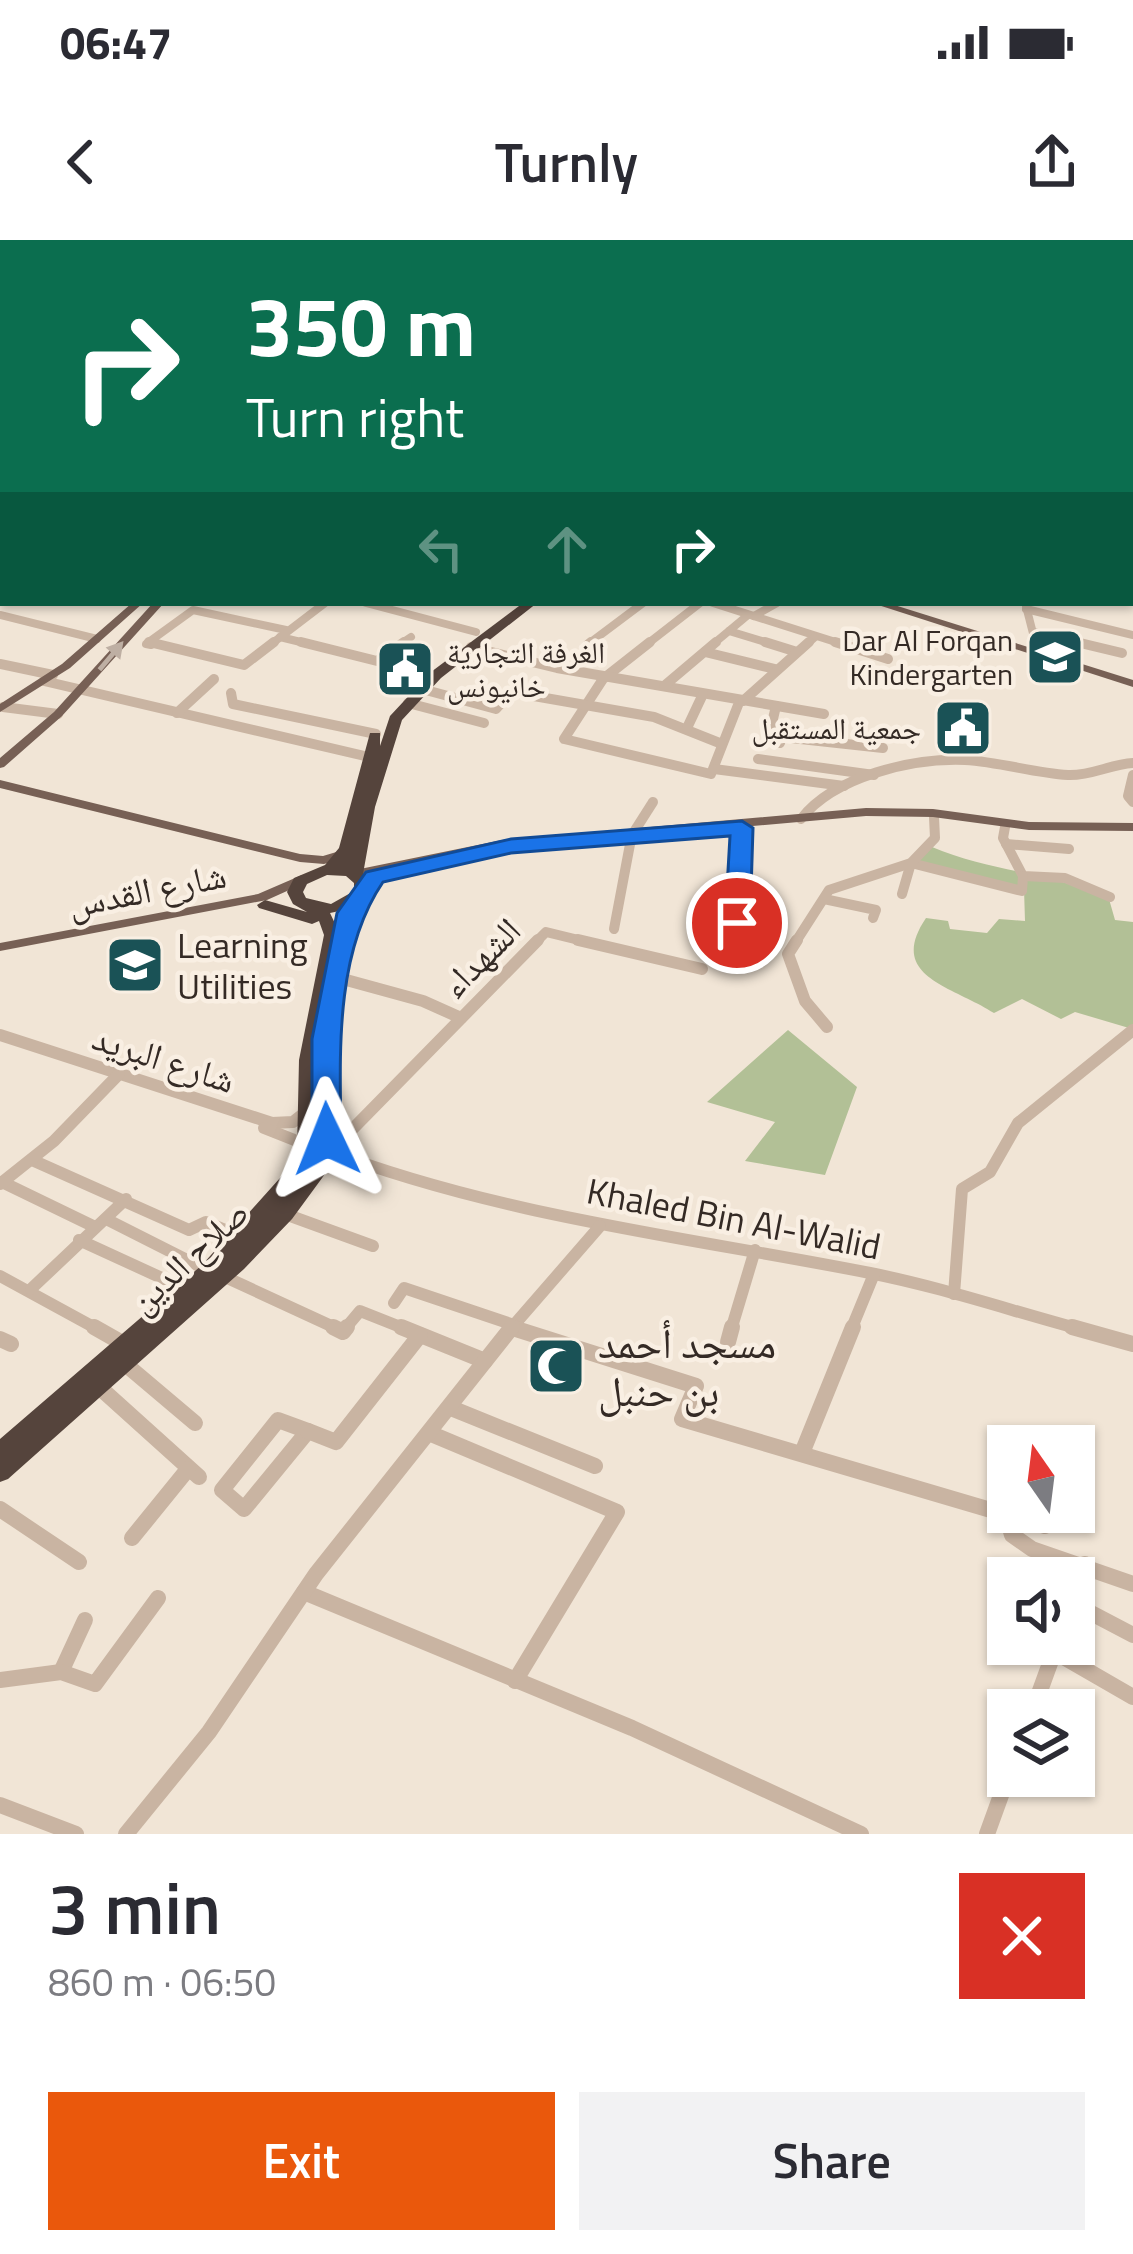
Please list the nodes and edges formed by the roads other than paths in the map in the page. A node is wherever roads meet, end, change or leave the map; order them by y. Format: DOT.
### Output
graph roads {
  1 [pos="135,606"];
  2 [pos="156,606"];
  3 [pos="206,606"];
  4 [pos="321,606"];
  5 [pos="375,606"];
  6 [pos="639,606"];
  7 [pos="696,606"];
  8 [pos="722,606"];
  9 [pos="772,606"];
  10 [pos="886,606"];
  11 [pos="1026,606"];
  12 [pos="513,608"];
  13 [pos="199,611"];
  14 [pos="0,615"];
  15 [pos="751,616"];
  16 [pos="729,631"];
  17 [pos="1033,632"];
  18 [pos="283,633"];
  19 [pos="1133,635"];
  20 [pos="411,637"];
  21 [pos="815,637"];
  22 [pos="97,639"];
  23 [pos="474,639"];
  24 [pos="585,647"];
  25 [pos="705,652"];
  26 [pos="797,652"];
  27 [pos="1122,653"];
  28 [pos="888,658"];
  29 [pos="1039,658"];
  30 [pos="0,664"];
  31 [pos="776,669"];
  32 [pos="606,676"];
  33 [pos="48,678"];
  34 [pos="214,679"];
  35 [pos="1133,684"];
  36 [pos="664,686"];
  37 [pos="422,689"];
  38 [pos="80,690"];
  39 [pos="231,693"];
  40 [pos="703,694"];
  41 [pos="741,700"];
  42 [pos="408,703"];
  43 [pos="585,706"];
  44 [pos="776,706"];
  45 [pos="2,708"];
  46 [pos="262,709"];
  47 [pos="177,713"];
  48 [pos="58,714"];
  49 [pos="824,714"];
  50 [pos="484,723"];
  51 [pos="687,728"];
  52 [pos="241,729"];
  53 [pos="376,734"];
  54 [pos="722,744"];
  55 [pos="0,747"];
  56 [pos="883,748"];
  57 [pos="17,750"];
  58 [pos="369,758"];
  59 [pos="758,759"];
  60 [pos="1133,763"];
  61 [pos="0,764"];
  62 [pos="714,769"];
  63 [pos="875,775"];
  64 [pos="1133,775"];
  65 [pos="847,786"];
  66 [pos="0,787"];
  67 [pos="653,802"];
  68 [pos="1133,802"];
  69 [pos="934,817"];
  70 [pos="801,819"];
  71 [pos="1005,826"];
  72 [pos="742,828"];
  73 [pos="1133,828"];
  74 [pos="631,837"];
  75 [pos="1006,844"];
  76 [pos="1069,849"];
  77 [pos="361,851"];
  78 [pos="344,854"];
  79 [pos="911,863"];
  80 [pos="388,867"];
  81 [pos="317,873"];
  82 [pos="1023,877"];
  83 [pos="357,888"];
  84 [pos="902,894"];
  85 [pos="1109,897"];
  86 [pos="824,898"];
  87 [pos="265,905"];
  88 [pos="306,906"];
  89 [pos="873,918"];
  90 [pos="737,923"];
  91 [pos="614,928"];
  92 [pos="332,933"];
  93 [pos="0,951"];
  94 [pos="702,969"];
  95 [pos="332,986"];
  96 [pos="461,1018"];
  97 [pos="827,1028"];
  98 [pos="1133,1030"];
  99 [pos="0,1039"];
  100 [pos="114,1075"];
  101 [pos="308,1110"];
  102 [pos="321,1148"];
  103 [pos="32,1160"];
  104 [pos="3,1177"];
  105 [pos="126,1199"];
  106 [pos="285,1214"];
  107 [pos="100,1223"];
  108 [pos="600,1226"];
  109 [pos="242,1237"];
  110 [pos="80,1240"];
  111 [pos="373,1246"];
  112 [pos="755,1250"];
  113 [pos="216,1274"];
  114 [pos="874,1274"];
  115 [pos="0,1276"];
  116 [pos="31,1289"];
  117 [pos="188,1290"];
  118 [pos="954,1294"];
  119 [pos="394,1303"];
  120 [pos="513,1327"];
  121 [pos="420,1335"];
  122 [pos="728,1342"];
  123 [pos="1133,1344"];
  124 [pos="121,1356"];
  125 [pos="485,1360"];
  126 [pos="98,1386"];
  127 [pos="451,1408"];
  128 [pos="195,1423"];
  129 [pos="308,1431"];
  130 [pos="429,1433"];
  131 [pos="0,1453"];
  132 [pos="802,1454"];
  133 [pos="595,1466"];
  134 [pos="0,1472"];
  135 [pos="987,1508"];
  136 [pos="0,1509"];
  137 [pos="1012,1533"];
  138 [pos="132,1538"];
  139 [pos="1060,1557"];
  140 [pos="79,1562"];
  141 [pos="1095,1568"];
  142 [pos="1133,1584"];
  143 [pos="304,1592"];
  144 [pos="158,1598"];
  145 [pos="1095,1613"];
  146 [pos="85,1620"];
  147 [pos="1133,1636"];
  148 [pos="1083,1665"];
  149 [pos="61,1672"];
  150 [pos="0,1680"];
  151 [pos="515,1681"];
  152 [pos="1133,1697"];
  153 [pos="1001,1797"];
  154 [pos="0,1805"];
  155 [pos="76,1834"];
  156 [pos="126,1834"];
  157 [pos="861,1834"];
  158 [pos="987,1834"];
  1 -- 22 [label="main road"];
  38 -- 2 [label="main road, one-way"];
  3 -- 13 [label="street"];
  4 -- 18 [label="street"];
  5 -- 23 [label="street"];
  6 -- 24 [label="street"];
  7 -- 32 [label="street"];
  8 -- 15 [label="street"];
  9 -- 15 [label="street"];
  10 -- 29 [label="main road"];
  11 -- 17 [label="street"];
  11 -- 19 [label="street"];
  12 -- 23 [label="highway, صلاح الدين"];
  13 -- 18 [label="street"];
  13 -- 18 [label="street"];
  14 -- 22 [label="street"];
  15 -- 16 [label="street"];
  15 -- 21 [label="street"];
  16 -- 25 [label="street"];
  16 -- 26 [label="street"];
  17 -- 27 [label="street"];
  17 -- 29 [label="street"];
  18 -- 20 [label="street"];
  21 -- 26 [label="street"];
  21 -- 28 [label="street"];
  22 -- 33 [label="main road"];
  23 -- 32 [label="street"];
  23 -- 53 [label="highway, صلاح الدين"];
  23 -- 77 [label="highway, صلاح الدين"];
  25 -- 31 [label="street"];
  25 -- 36 [label="street"];
  26 -- 31 [label="street"];
  29 -- 35 [label="main road"];
  30 -- 33 [label="street"];
  31 -- 41 [label="street"];
  32 -- 36 [label="street"];
  32 -- 43 [label="street"];
  33 -- 38 [label="street"];
  33 -- 45 [label="main road"];
  34 -- 47 [label="street"];
  36 -- 40 [label="street"];
  37 -- 43 [label="street"];
  38 -- 47 [label="street"];
  38 -- 48 [label="main road"];
  39 -- 46 [label="street"];
  40 -- 41 [label="street"];
  40 -- 51 [label="street"];
  41 -- 44 [label="street"];
  41 -- 54 [label="street"];
  42 -- 50 [label="street"];
  43 -- 51 [label="street"];
  43 -- 62 [label="street"];
  44 -- 49 [label="street"];
  44 -- 56 [label="street"];
  45 -- 48 [label="street"];
  46 -- 52 [label="street"];
  46 -- 53 [label="street"];
  47 -- 52 [label="street"];
  48 -- 57 [label="main road"];
  51 -- 54 [label="street"];
  52 -- 58 [label="street"];
  53 -- 58 [label="highway, صلاح الدين"];
  54 -- 62 [label="street"];
  55 -- 57 [label="main road"];
  57 -- 61 [label="main road"];
  58 -- 78 [label="highway, صلاح الدين"];
  59 -- 63 [label="street"];
  60 -- 63 [label="street"];
  62 -- 65 [label="street"];
  63 -- 65 [label="street"];
  64 -- 68 [label="street"];
  65 -- 70 [label="street"];
  66 -- 78 [label="main road"];
  66 -- 81 [label="main road"];
  67 -- 74 [label="street"];
  69 -- 71 [label="main road"];
  69 -- 72 [label="main road"];
  69 -- 79 [label="street"];
  70 -- 73 [label="main road"];
  70 -- 74 [label="main road"];
  71 -- 73 [label="main road"];
  71 -- 75 [label="street"];
  72 -- 74 [label="main road"];
  72 -- 90 [label="street"];
  74 -- 80 [label="main road"];
  74 -- 83 [label="main road"];
  74 -- 91 [label="street"];
  75 -- 76 [label="street"];
  75 -- 82 [label="street"];
  77 -- 80 [label="main road"];
  77 -- 83 [label="highway, صلاح الدين"];
  78 -- 81 [label="highway, صلاح الدين"];
  79 -- 82 [label="street"];
  79 -- 84 [label="street"];
  79 -- 86 [label="street"];
  80 -- 83 [label="main road"];
  81 -- 83 [label="highway"];
  81 -- 88 [label="highway"];
  81 -- 93 [label="main road, شارع القدس"];
  82 -- 85 [label="street"];
  83 -- 88 [label="highway"];
  83 -- 95 [label="highway, صلاح الدين"];
  86 -- 89 [label="street"];
  86 -- 97 [label="street"];
  87 -- 88 [label="main road, شارع القدس"];
  87 -- 92 [label="highway"];
  87 -- 93 [label="main road, شارع القدس"];
  88 -- 92 [label="highway"];
  92 -- 95 [label="highway, صلاح الدين"];
  94 -- 96 [label="street, الشهداء"];
  95 -- 96 [label="street"];
  95 -- 101 [label="highway, صلاح الدين"];
  95 -- 102 [label="highway, صلاح الدين"];
  96 -- 102 [label="street, الشهداء"];
  98 -- 118 [label="street"];
  99 -- 100 [label="street, شارع البريد"];
  100 -- 101 [label="street, شارع البريد"];
  100 -- 102 [label="street, شارع البريد"];
  100 -- 103 [label="street"];
  100 -- 104 [label="street"];
  101 -- 102 [label="highway, صلاح الدين"];
  102 -- 106 [label="highway, صلاح الدين"];
  102 -- 108 [label="street, Khaled Bin Al-Walid"];
  102 -- 109 [label="highway, صلاح الدين"];
  103 -- 104 [label="street"];
  103 -- 105 [label="street"];
  104 -- 107 [label="street"];
  105 -- 107 [label="street"];
  105 -- 109 [label="street"];
  106 -- 111 [label="street"];
  106 -- 113 [label="highway, صلاح الدين"];
  107 -- 110 [label="street"];
  107 -- 113 [label="street"];
  108 -- 112 [label="street, Khaled Bin Al-Walid"];
  108 -- 120 [label="street"];
  109 -- 113 [label="highway, صلاح الدين"];
  110 -- 116 [label="street"];
  110 -- 117 [label="street"];
  112 -- 114 [label="street, Khaled Bin Al-Walid"];
  112 -- 122 [label="street"];
  113 -- 117 [label="highway, صلاح الدين"];
  113 -- 121 [label="street"];
  113 -- 124 [label="highway, صلاح الدين"];
  114 -- 118 [label="street, Khaled Bin Al-Walid"];
  114 -- 132 [label="street"];
  115 -- 116 [label="street"];
  116 -- 124 [label="street"];
  117 -- 124 [label="highway, صلاح الدين"];
  118 -- 123 [label="street, Khaled Bin Al-Walid"];
  119 -- 120 [label="street"];
  120 -- 125 [label="street"];
  120 -- 132 [label="street"];
  121 -- 125 [label="street"];
  121 -- 129 [label="street"];
  124 -- 126 [label="highway, صلاح الدين"];
  124 -- 128 [label="street"];
  124 -- 131 [label="highway, صلاح الدين"];
  125 -- 127 [label="street"];
  126 -- 134 [label="highway, صلاح الدين"];
  126 -- 138 [label="street"];
  127 -- 130 [label="street"];
  127 -- 133 [label="street"];
  129 -- 129 [label="street"];
  130 -- 143 [label="street"];
  130 -- 151 [label="street"];
  132 -- 135 [label="street"];
  136 -- 140 [label="street"];
  137 -- 139 [label="street"];
  141 -- 142 [label="street"];
  143 -- 151 [label="street"];
  143 -- 156 [label="street"];
  144 -- 149 [label="street"];
  145 -- 147 [label="street"];
  146 -- 149 [label="street"];
  148 -- 152 [label="street"];
  149 -- 150 [label="street"];
  151 -- 157 [label="street"];
  153 -- 158 [label="street"];
  154 -- 155 [label="street"];
}
